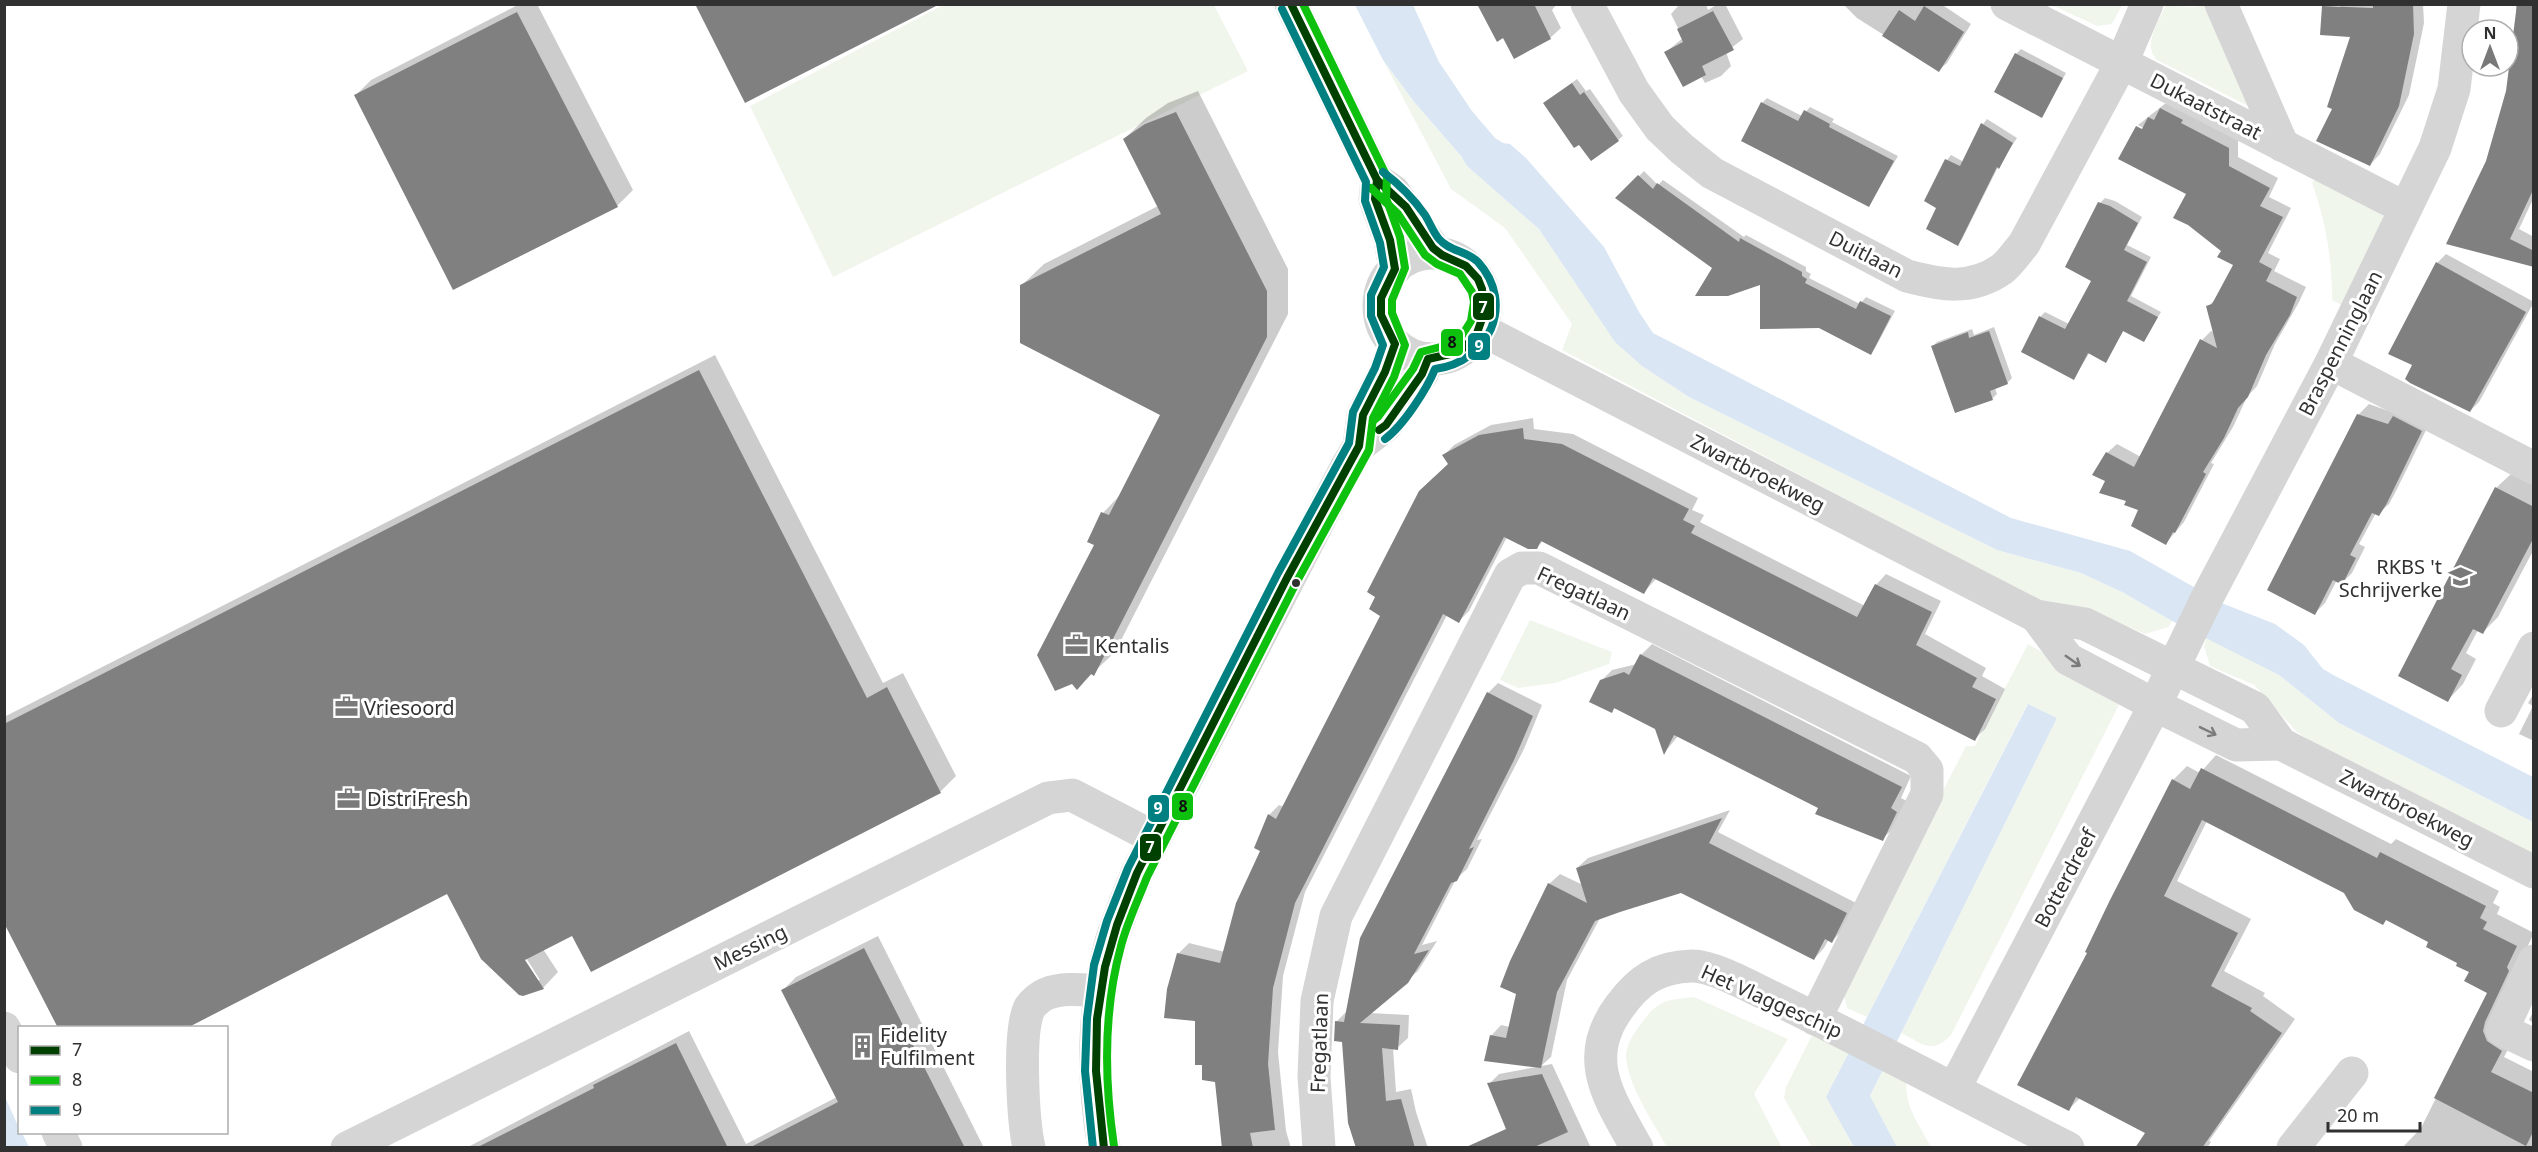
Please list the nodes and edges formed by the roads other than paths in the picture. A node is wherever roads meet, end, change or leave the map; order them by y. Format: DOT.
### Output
graph roads {
  1 [pos="1291,4"];
  2 [pos="1587,4"];
  3 [pos="2007,4"];
  4 [pos="2147,4"];
  5 [pos="2221,4"];
  6 [pos="2464,4"];
  7 [pos="2122,62"];
  8 [pos="2283,146"];
  9 [pos="1377,180"];
  10 [pos="2405,208"];
  11 [pos="1436,252"];
  12 [pos="1395,268"];
  13 [pos="1480,329"];
  14 [pos="1395,344"];
  15 [pos="1428,359"];
  16 [pos="2331,363"];
  17 [pos="1359,446"];
  18 [pos="2534,468"];
  19 [pos="2036,616"];
  20 [pos="2534,648"];
  21 [pos="2174,668"];
  22 [pos="2155,705"];
  23 [pos="2500,711"];
  24 [pos="2281,744"];
  25 [pos="1155,838"];
  26 [pos="2534,872"];
  27 [pos="2534,961"];
  28 [pos="1101,991"];
  29 [pos="1827,1025"];
  30 [pos="4,1028"];
  31 [pos="2534,1045"];
  32 [pos="18,1053"];
  33 [pos="2352,1073"];
  34 [pos="1940,1082"];
  35 [pos="59,1134"];
  36 [pos="66,1148"];
  37 [pos="347,1148"];
  38 [pos="1029,1148"];
  39 [pos="1104,1148"];
  40 [pos="1319,1148"];
  41 [pos="1637,1148"];
  42 [pos="2068,1148"];
  43 [pos="2293,1148"];
  1 -- 9 [label="street"];
  2 -- 7 [label="street, Duitlaan"];
  3 -- 7 [label="street, Dukaatstraat"];
  4 -- 7 [label="street, Duitlaan"];
  5 -- 8 [label="street"];
  6 -- 10 [label="street, Braspenninglaan"];
  7 -- 8 [label="street, Dukaatstraat"];
  8 -- 10 [label="street, Dukaatstraat"];
  9 -- 11 [label="street"];
  9 -- 12 [label="street"];
  10 -- 16 [label="street, Braspenninglaan"];
  11 -- 12 [label="street"];
  11 -- 13 [label="street"];
  12 -- 14 [label="street"];
  13 -- 15 [label="street"];
  13 -- 19 [label="street, Zwartbroekweg"];
  14 -- 15 [label="street"];
  14 -- 17 [label="street"];
  15 -- 17 [label="street"];
  16 -- 18 [label="street"];
  16 -- 21 [label="street, Braspenninglaan"];
  17 -- 25 [label="street"];
  19 -- 21 [label="street, Zwartbroekweg"];
  19 -- 22 [label="street, Zwartbroekweg, one-way"];
  20 -- 23 [label="street"];
  21 -- 22 [label="street, Botterdreef"];
  21 -- 24 [label="street, Zwartbroekweg"];
  22 -- 24 [label="street, Zwartbroekweg, one-way"];
  22 -- 34 [label="street, Botterdreef"];
  24 -- 26 [label="street, Zwartbroekweg"];
  25 -- 28 [label="street"];
  25 -- 37 [label="street, Messing"];
  27 -- 31 [label="street"];
  28 -- 38 [label="street"];
  28 -- 39 [label="street"];
  29 -- 34 [label="street, Het Vlaggeschip"];
  29 -- 40 [label="street, Fregatlaan"];
  29 -- 41 [label="street, Het Vlaggeschip"];
  30 -- 32 [label="street"];
  33 -- 43 [label="street"];
  34 -- 42 [label="street, Het Vlaggeschip"];
  35 -- 36 [label="street"];
}
